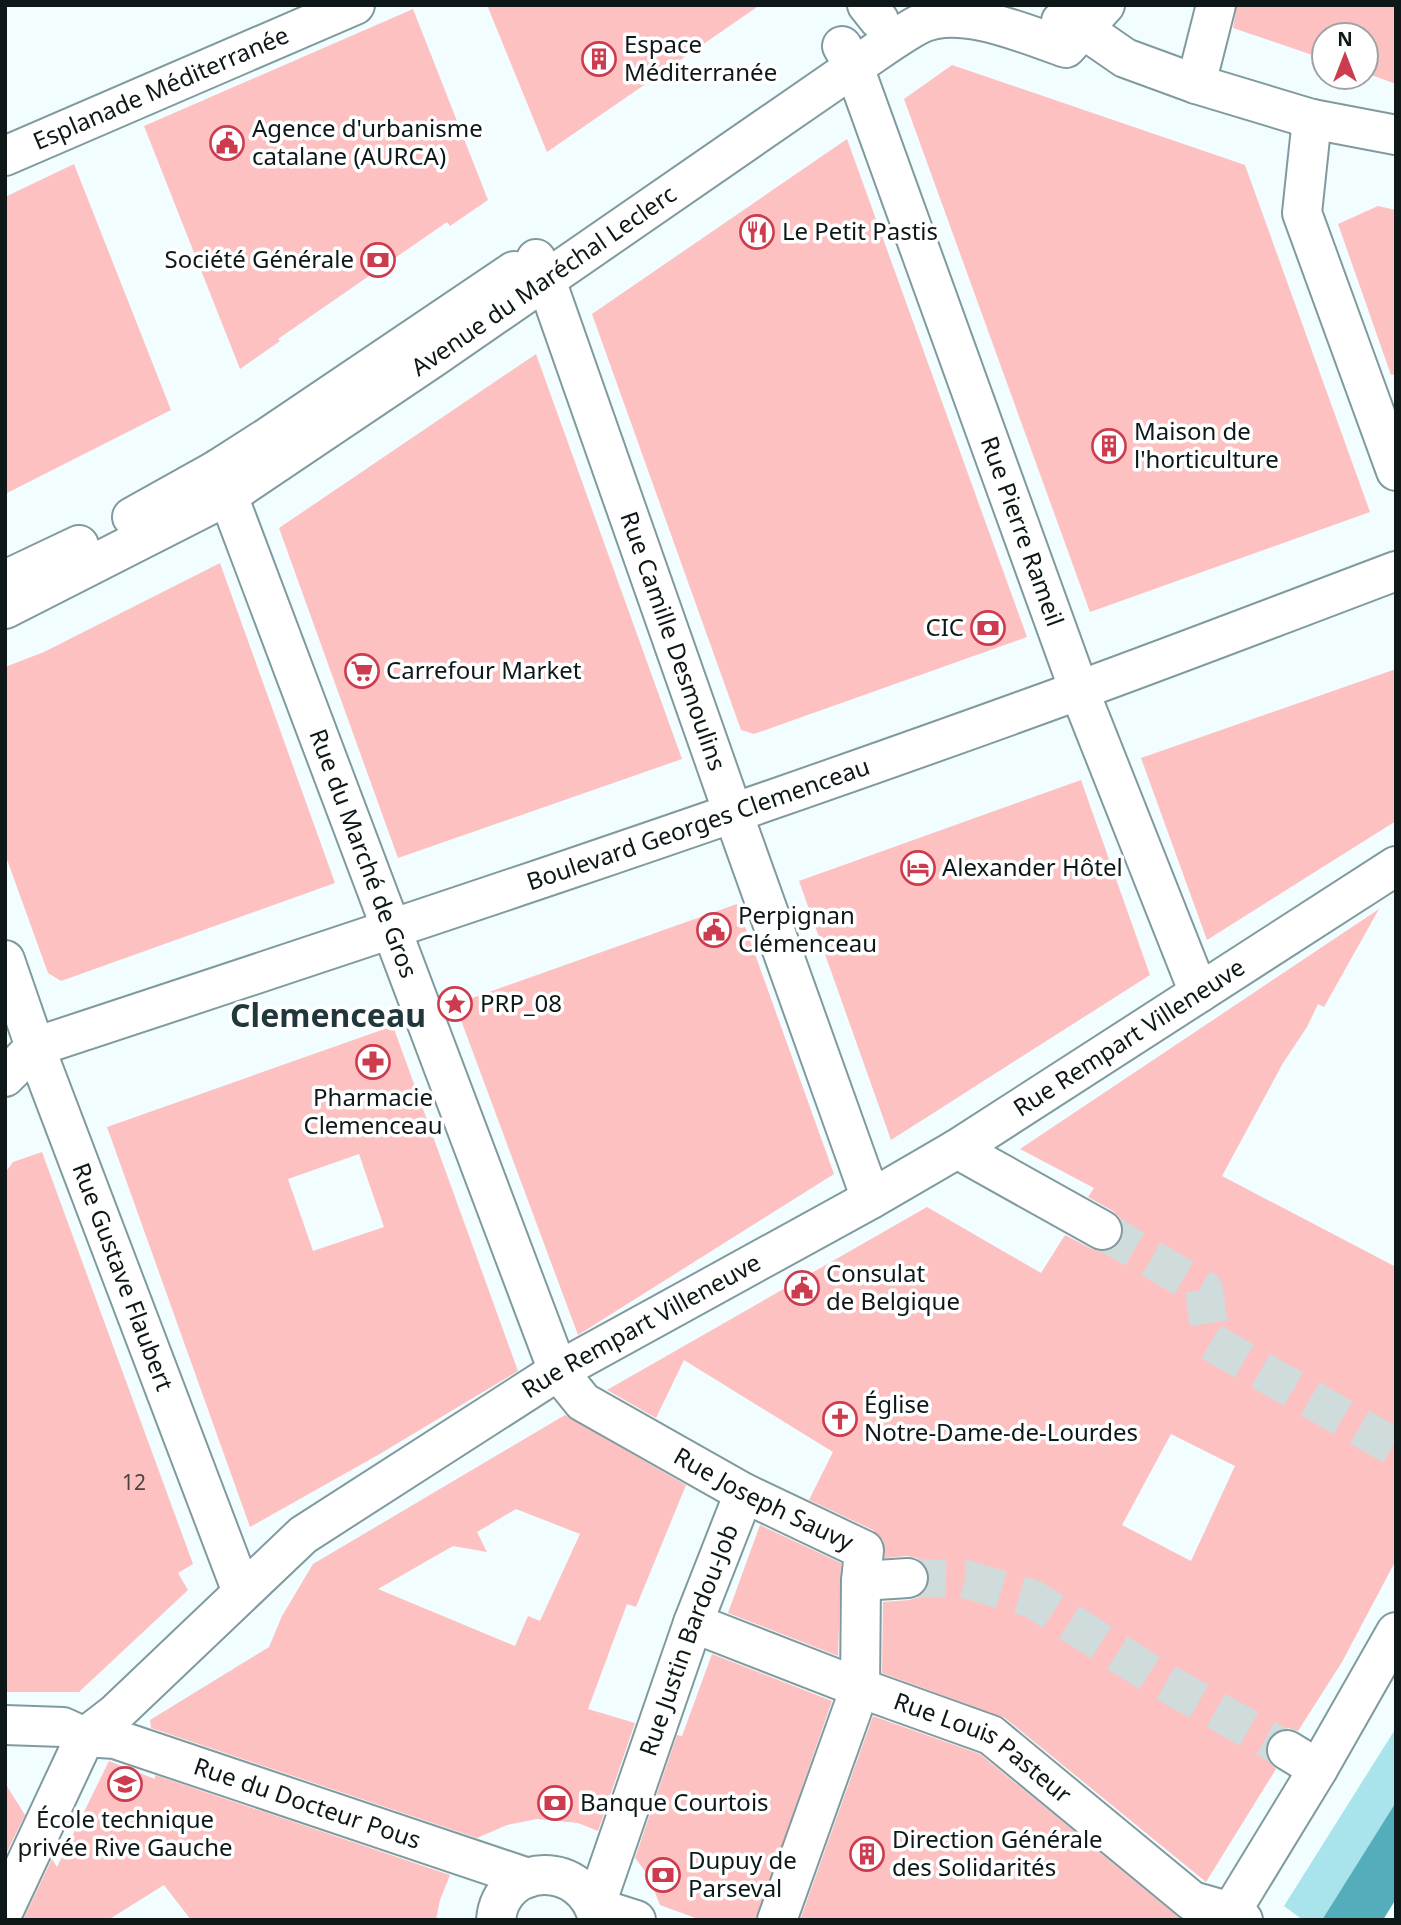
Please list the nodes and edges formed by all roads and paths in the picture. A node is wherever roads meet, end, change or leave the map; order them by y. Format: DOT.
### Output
graph roads {
  1 [pos="355,5"];
  2 [pos="1016,5"];
  3 [pos="1216,5"];
  4 [pos="883,10"];
  5 [pos="1094,17"];
  6 [pos="848,56"];
  7 [pos="1196,84"];
  8 [pos="1312,118"];
  9 [pos="1396,135"];
  10 [pos="5,156"];
  11 [pos="540,268"];
  12 [pos="1396,471"];
  13 [pos="224,482"];
  14 [pos="1396,571"];
  15 [pos="5,580"];
  16 [pos="5,609"];
  17 [pos="1079,690"];
  18 [pos="733,813"];
  19 [pos="1396,866"];
  20 [pos="391,930"];
  21 [pos="5,960"];
  22 [pos="1199,993"];
  23 [pos="20,1052"];
  24 [pos="5,1077"];
  25 [pos="957,1149"];
  26 [pos="871,1199"];
  27 [pos="1102,1230"];
  28 [pos="558,1371"];
  29 [pos="744,1493"];
  30 [pos="908,1578"];
  31 [pos="861,1581"];
  32 [pos="242,1592"];
  33 [pos="693,1623"];
  34 [pos="1396,1632"];
  35 [pos="860,1688"];
  36 [pos="5,1725"];
  37 [pos="85,1737"];
  38 [pos="528,1878"];
  39 [pos="5,1908"];
  40 [pos="597,1913"];
  41 [pos="1233,1917"];
  42 [pos="496,1920"];
  43 [pos="636,1920"];
  44 [pos="777,1920"];
  1 -- 10 [label="street, Esplanade Méditerranée"];
  2 -- 5 [label="street"];
  3 -- 7 [label="street"];
  4 -- 6 [label="street, Avenue du Maréchal Leclerc"];
  5 -- 6 [label="street, Avenue du Maréchal Leclerc"];
  5 -- 7 [label="street"];
  6 -- 11 [label="street, Avenue du Maréchal Leclerc"];
  6 -- 17 [label="street, Rue Pierre Rameil"];
  7 -- 8 [label="street"];
  8 -- 9 [label="street"];
  8 -- 12 [label="street"];
  11 -- 13 [label="street, Avenue du Maréchal Leclerc"];
  11 -- 18 [label="street, Rue Camille Desmoulins"];
  13 -- 15 [label="street, Avenue du Maréchal Leclerc"];
  13 -- 16 [label="street, Avenue du Maréchal Leclerc"];
  13 -- 20 [label="street, Rue du Marché de Gros"];
  14 -- 17 [label="street, Boulevard Georges Clemenceau"];
  17 -- 18 [label="street, Boulevard Georges Clemenceau"];
  17 -- 22 [label="street, Rue Pierre Rameil"];
  18 -- 20 [label="street, Boulevard Georges Clemenceau"];
  18 -- 26 [label="street, Rue Camille Desmoulins"];
  19 -- 22 [label="street, Rue Rempart Villeneuve"];
  20 -- 23 [label="street, Boulevard Georges Clemenceau"];
  20 -- 28 [label="street, Rue du Marché de Gros"];
  21 -- 23 [label="street, Rue Gustave Flaubert"];
  22 -- 25 [label="street, Rue Rempart Villeneuve"];
  23 -- 24 [label="street, Boulevard Georges Clemenceau"];
  23 -- 32 [label="street, Rue Gustave Flaubert"];
  25 -- 26 [label="street, Rue Rempart Villeneuve"];
  25 -- 27 [label="street"];
  26 -- 28 [label="street, Rue Rempart Villeneuve"];
  28 -- 29 [label="street, Rue Joseph Sauvy"];
  28 -- 32 [label="street, Rue Rempart Villeneuve"];
  29 -- 31 [label="street, Rue Joseph Sauvy"];
  29 -- 33 [label="street, Rue Justin Bardou-Job"];
  30 -- 31 [label="street"];
  31 -- 35 [label="street, Rue Joseph Sauvy"];
  32 -- 37 [label="street, Rue Rempart Villeneuve"];
  33 -- 35 [label="street, Rue Louis Pasteur"];
  33 -- 40 [label="street, Rue Justin Bardou-Job"];
  34 -- 41 [label="street"];
  35 -- 41 [label="street, Rue Louis Pasteur"];
  35 -- 44 [label="street, Rue Joseph Sauvy"];
  36 -- 37 [label="street, Rue du Docteur Pous"];
  37 -- 38 [label="street, Rue du Docteur Pous"];
  37 -- 39 [label="street, Rue Rempart Villeneuve"];
  38 -- 40 [label="street, Rue du Docteur Pous"];
  38 -- 42 [label="street"];
  40 -- 43 [label="street"];
}
